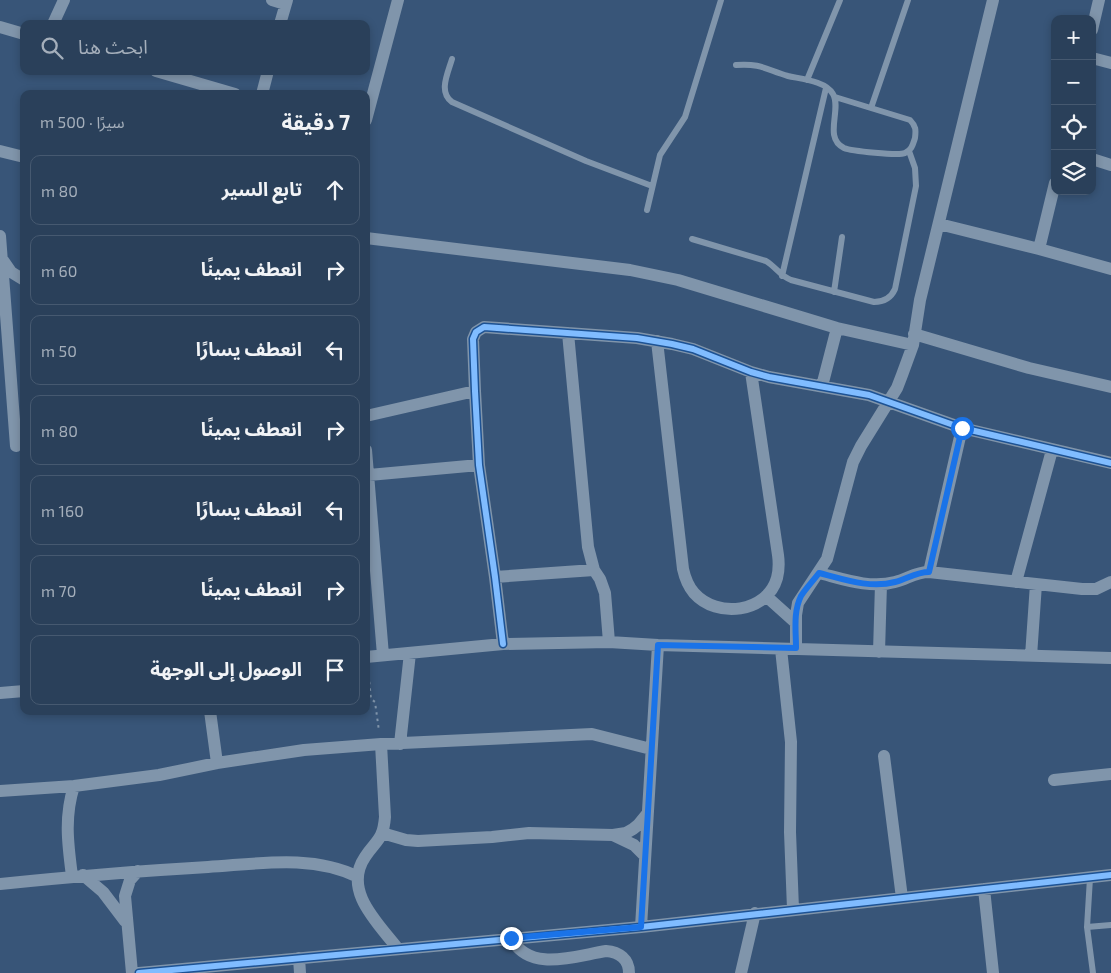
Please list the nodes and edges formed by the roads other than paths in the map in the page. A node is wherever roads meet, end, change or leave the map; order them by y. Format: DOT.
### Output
graph roads {
  1 [pos="64,0"];
  2 [pos="272,0"];
  3 [pos="398,0"];
  4 [pos="721,0"];
  5 [pos="840,0"];
  6 [pos="908,0"];
  7 [pos="993,0"];
  8 [pos="1100,0"];
  9 [pos="286,2"];
  10 [pos="1096,15"];
  11 [pos="55,20"];
  12 [pos="281,20"];
  13 [pos="0,27"];
  14 [pos="20,33"];
  15 [pos="452,59"];
  16 [pos="1096,59"];
  17 [pos="1111,62"];
  18 [pos="736,65"];
  19 [pos="170,75"];
  20 [pos="267,75"];
  21 [pos="808,80"];
  22 [pos="826,88"];
  23 [pos="222,90"];
  24 [pos="263,90"];
  25 [pos="835,97"];
  26 [pos="370,105"];
  27 [pos="872,108"];
  28 [pos="0,151"];
  29 [pos="909,151"];
  30 [pos="20,156"];
  31 [pos="1096,161"];
  32 [pos="1111,165"];
  33 [pos="652,186"];
  34 [pos="1052,195"];
  35 [pos="647,210"];
  36 [pos="939,224"];
  37 [pos="0,236"];
  38 [pos="842,237"];
  39 [pos="370,238"];
  40 [pos="692,239"];
  41 [pos="1039,248"];
  42 [pos="1,257"];
  43 [pos="1111,269"];
  44 [pos="782,276"];
  45 [pos="20,278"];
  46 [pos="834,292"];
  47 [pos="837,328"];
  48 [pos="568,333"];
  49 [pos="913,340"];
  50 [pos="657,341"];
  51 [pos="751,372"];
  52 [pos="822,386"];
  53 [pos="1111,388"];
  54 [pos="475,391"];
  55 [pos="889,401"];
  56 [pos="370,415"];
  57 [pos="962,428"];
  58 [pos="16,446"];
  59 [pos="1052,450"];
  60 [pos="1111,463"];
  61 [pos="479,465"];
  62 [pos="370,475"];
  63 [pos="370,545"];
  64 [pos="594,570"];
  65 [pos="929,572"];
  66 [pos="819,573"];
  67 [pos="495,577"];
  68 [pos="1016,582"];
  69 [pos="1111,582"];
  70 [pos="881,584"];
  71 [pos="1036,584"];
  72 [pos="766,596"];
  73 [pos="796,622"];
  74 [pos="609,642"];
  75 [pos="503,644"];
  76 [pos="658,645"];
  77 [pos="796,648"];
  78 [pos="781,649"];
  79 [pos="410,652"];
  80 [pos="878,652"];
  81 [pos="383,655"];
  82 [pos="1031,656"];
  83 [pos="370,657"];
  84 [pos="1111,658"];
  85 [pos="20,691"];
  86 [pos="0,693"];
  87 [pos="211,715"];
  88 [pos="381,744"];
  89 [pos="400,744"];
  90 [pos="652,749"];
  91 [pos="884,756"];
  92 [pos="217,762"];
  93 [pos="1111,774"];
  94 [pos="1054,780"];
  95 [pos="74,786"];
  96 [pos="0,791"];
  97 [pos="647,814"];
  98 [pos="382,833"];
  99 [pos="612,836"];
  100 [pos="645,856"];
  101 [pos="138,871"];
  102 [pos="1111,875"];
  103 [pos="78,876"];
  104 [pos="358,877"];
  105 [pos="1090,878"];
  106 [pos="0,884"];
  107 [pos="984,889"];
  108 [pos="902,898"];
  109 [pos="793,909"];
  110 [pos="755,914"];
  111 [pos="127,923"];
  112 [pos="1111,925"];
  113 [pos="641,927"];
  114 [pos="1086,927"];
  115 [pos="511,938"];
  116 [pos="398,949"];
  117 [pos="299,958"];
  118 [pos="201,970"];
  119 [pos="132,973"];
  120 [pos="139,973"];
  121 [pos="300,973"];
  122 [pos="628,973"];
  123 [pos="741,973"];
  124 [pos="992,973"];
  125 [pos="1093,973"];
  1 -- 11 [label="street"];
  2 -- 9 [label="street"];
  3 -- 26 [label="street"];
  4 -- 33 [label="lane"];
  5 -- 21 [label="lane"];
  6 -- 27 [label="lane"];
  7 -- 36 [label="street"];
  8 -- 10 [label="street"];
  9 -- 12 [label="street"];
  13 -- 14 [label="street"];
  15 -- 33 [label="lane"];
  16 -- 17 [label="street"];
  18 -- 21 [label="lane"];
  19 -- 23 [label="street"];
  20 -- 24 [label="street"];
  21 -- 22 [label="lane"];
  22 -- 25 [label="lane"];
  22 -- 44 [label="lane"];
  25 -- 27 [label="lane"];
  25 -- 29 [label="lane"];
  27 -- 29 [label="lane"];
  28 -- 30 [label="street"];
  29 -- 46 [label="lane"];
  31 -- 32 [label="street"];
  33 -- 35 [label="lane"];
  34 -- 41 [label="street"];
  36 -- 41 [label="street"];
  36 -- 49 [label="street"];
  37 -- 42 [label="street"];
  38 -- 46 [label="lane"];
  39 -- 47 [label="street"];
  40 -- 44 [label="lane"];
  41 -- 43 [label="street"];
  42 -- 45 [label="street"];
  42 -- 58 [label="street"];
  44 -- 46 [label="lane"];
  47 -- 49 [label="street"];
  47 -- 52 [label="street"];
  48 -- 50 [label="street"];
  48 -- 54 [label="street"];
  48 -- 64 [label="street"];
  49 -- 53 [label="street"];
  49 -- 55 [label="street"];
  50 -- 51 [label="street"];
  50 -- 72 [label="street"];
  51 -- 52 [label="street"];
  51 -- 72 [label="street"];
  52 -- 55 [label="street"];
  54 -- 56 [label="street"];
  54 -- 61 [label="street"];
  55 -- 57 [label="street"];
  55 -- 66 [label="street"];
  57 -- 59 [label="street"];
  57 -- 65 [label="street"];
  59 -- 60 [label="street"];
  59 -- 68 [label="street"];
  61 -- 62 [label="street"];
  61 -- 67 [label="street"];
  63 -- 81 [label="street"];
  64 -- 67 [label="street"];
  64 -- 74 [label="street"];
  65 -- 68 [label="street"];
  65 -- 70 [label="street"];
  66 -- 70 [label="street"];
  66 -- 73 [label="street"];
  67 -- 75 [label="street"];
  68 -- 71 [label="street"];
  69 -- 71 [label="street"];
  70 -- 80 [label="street"];
  71 -- 82 [label="street"];
  72 -- 73 [label="street"];
  73 -- 77 [label="street"];
  74 -- 75 [label="street"];
  74 -- 76 [label="street"];
  75 -- 79 [label="street"];
  76 -- 78 [label="street"];
  76 -- 90 [label="street"];
  77 -- 78 [label="street"];
  77 -- 80 [label="street"];
  78 -- 109 [label="street"];
  79 -- 81 [label="street"];
  79 -- 89 [label="street"];
  80 -- 82 [label="street"];
  81 -- 83 [label="street"];
  82 -- 84 [label="street"];
  85 -- 86 [label="street"];
  87 -- 92 [label="street"];
  88 -- 89 [label="street"];
  88 -- 92 [label="street"];
  88 -- 98 [label="street"];
  89 -- 90 [label="street"];
  90 -- 97 [label="street"];
  91 -- 108 [label="street"];
  92 -- 95 [label="street"];
  93 -- 94 [label="street"];
  95 -- 96 [label="street"];
  95 -- 103 [label="street"];
  97 -- 99 [label="street"];
  97 -- 100 [label="street"];
  98 -- 99 [label="street"];
  98 -- 104 [label="street"];
  99 -- 100 [label="street"];
  100 -- 113 [label="street"];
  101 -- 103 [label="street"];
  101 -- 104 [label="street"];
  101 -- 111 [label="street"];
  102 -- 105 [label="street"];
  103 -- 106 [label="street"];
  103 -- 111 [label="street"];
  104 -- 116 [label="street"];
  105 -- 107 [label="street"];
  105 -- 114 [label="lane"];
  107 -- 108 [label="street"];
  107 -- 124 [label="street"];
  108 -- 109 [label="street"];
  109 -- 110 [label="street"];
  110 -- 113 [label="street"];
  110 -- 123 [label="street"];
  111 -- 119 [label="street"];
  112 -- 114 [label="lane"];
  113 -- 115 [label="street"];
  114 -- 125 [label="lane"];
  115 -- 116 [label="street"];
  115 -- 122 [label="street"];
  116 -- 117 [label="street"];
  117 -- 118 [label="street"];
  117 -- 121 [label="street"];
  118 -- 120 [label="street"];
}
